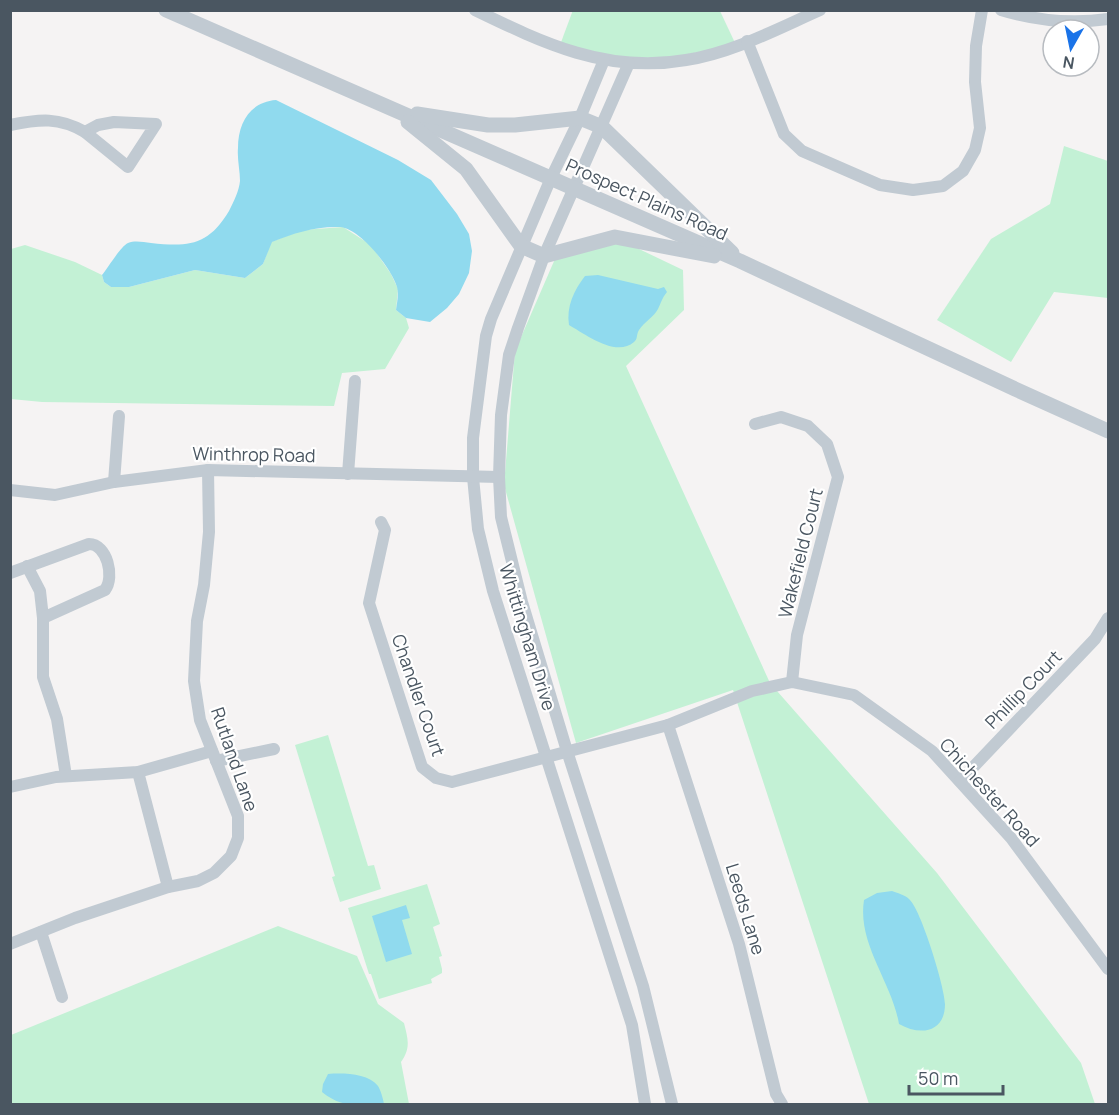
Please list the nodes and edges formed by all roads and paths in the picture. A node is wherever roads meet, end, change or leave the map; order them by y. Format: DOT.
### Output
graph roads {
  1 [pos="166,10"];
  2 [pos="475,10"];
  3 [pos="820,10"];
  4 [pos="982,10"];
  5 [pos="1001,10"];
  6 [pos="1106,10"];
  7 [pos="494,15"];
  8 [pos="1108,17"];
  9 [pos="747,41"];
  10 [pos="603,60"];
  11 [pos="629,63"];
  12 [pos="393,110"];
  13 [pos="580,118"];
  14 [pos="10,125"];
  15 [pos="602,127"];
  16 [pos="85,132"];
  17 [pos="551,178"];
  18 [pos="574,189"];
  19 [pos="521,246"];
  20 [pos="544,256"];
  21 [pos="740,261"];
  22 [pos="355,381"];
  23 [pos="119,416"];
  24 [pos="754,424"];
  25 [pos="1108,431"];
  26 [pos="208,470"];
  27 [pos="348,474"];
  28 [pos="473,477"];
  29 [pos="499,477"];
  30 [pos="114,482"];
  31 [pos="10,490"];
  32 [pos="381,522"];
  33 [pos="27,566"];
  34 [pos="10,573"];
  35 [pos="43,618"];
  36 [pos="1108,618"];
  37 [pos="792,682"];
  38 [pos="668,725"];
  39 [pos="274,749"];
  40 [pos="567,751"];
  41 [pos="214,756"];
  42 [pos="546,756"];
  43 [pos="138,772"];
  44 [pos="66,776"];
  45 [pos="960,781"];
  46 [pos="10,787"];
  47 [pos="168,888"];
  48 [pos="41,932"];
  49 [pos="10,944"];
  50 [pos="1108,969"];
  51 [pos="62,997"];
  52 [pos="645,1104"];
  53 [pos="672,1104"];
  54 [pos="782,1104"];
  1 -- 12 [label="street, Prospect Plains Road"];
  2 -- 7 [label="street"];
  3 -- 9 [label="street"];
  4 -- 9 [label="street"];
  5 -- 8 [label="street"];
  6 -- 8 [label="street"];
  7 -- 10 [label="street"];
  9 -- 11 [label="street"];
  10 -- 11 [label="street"];
  10 -- 13 [label="street, Whittingham Drive"];
  11 -- 15 [label="street, Whittingham Drive"];
  12 -- 13 [label="street"];
  12 -- 17 [label="street, Prospect Plains Road"];
  12 -- 19 [label="street"];
  13 -- 15 [label="street"];
  13 -- 17 [label="street, Whittingham Drive"];
  14 -- 16 [label="street"];
  15 -- 18 [label="street, Whittingham Drive"];
  15 -- 21 [label="street"];
  16 -- 16 [label="street"];
  17 -- 18 [label="street, Prospect Plains Road"];
  17 -- 19 [label="street, Whittingham Drive"];
  18 -- 20 [label="street, Whittingham Drive"];
  18 -- 21 [label="street, Prospect Plains Road"];
  19 -- 20 [label="street"];
  19 -- 28 [label="street, Whittingham Drive"];
  20 -- 21 [label="street"];
  20 -- 29 [label="street, Whittingham Drive"];
  21 -- 25 [label="street, Prospect Plains Road"];
  22 -- 27 [label="street"];
  23 -- 30 [label="street"];
  24 -- 37 [label="street, Wakefield Court"];
  26 -- 27 [label="street, Winthrop Road"];
  26 -- 30 [label="street, Winthrop Road"];
  26 -- 41 [label="street, Rutland Lane"];
  27 -- 28 [label="street, Winthrop Road"];
  28 -- 29 [label="street, Winthrop Road"];
  28 -- 42 [label="street, Whittingham Drive"];
  29 -- 40 [label="street, Whittingham Drive"];
  30 -- 31 [label="street, Winthrop Road"];
  32 -- 42 [label="street, Chandler Court"];
  33 -- 34 [label="street"];
  33 -- 35 [label="street"];
  33 -- 35 [label="street"];
  35 -- 44 [label="street"];
  36 -- 45 [label="street, Phillip Court"];
  37 -- 38 [label="street, Chichester Road"];
  37 -- 45 [label="street, Chichester Road"];
  38 -- 40 [label="street, Chichester Road"];
  38 -- 54 [label="street, Leeds Lane"];
  39 -- 41 [label="street"];
  40 -- 42 [label="street, Chandler Court"];
  40 -- 53 [label="street, Whittingham Drive"];
  41 -- 43 [label="street"];
  41 -- 47 [label="street, Rutland Lane"];
  42 -- 52 [label="street, Whittingham Drive"];
  43 -- 44 [label="street"];
  43 -- 47 [label="street"];
  44 -- 46 [label="street"];
  45 -- 50 [label="street, Chichester Road"];
  47 -- 48 [label="street, Rutland Lane"];
  48 -- 49 [label="street, Rutland Lane"];
  48 -- 51 [label="street"];
}
